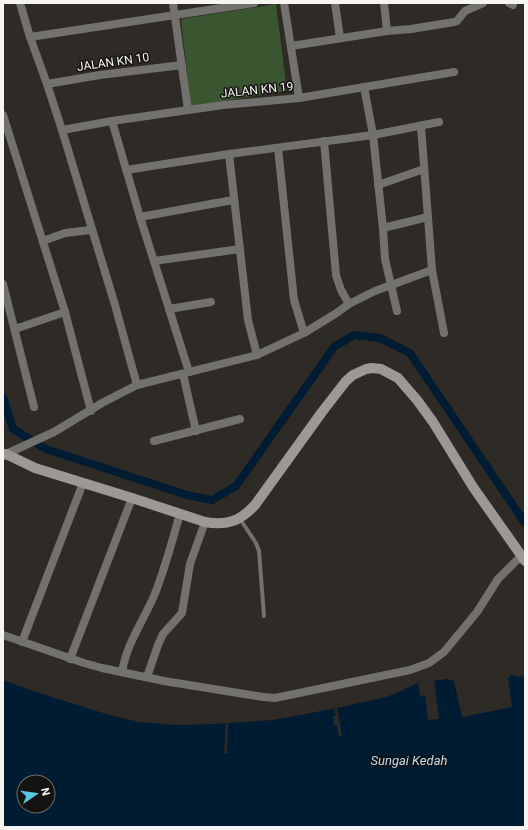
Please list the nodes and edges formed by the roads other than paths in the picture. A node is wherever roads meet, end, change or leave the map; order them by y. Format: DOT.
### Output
graph roads {
  1 [pos="20,3"];
  2 [pos="173,3"];
  3 [pos="254,3"];
  4 [pos="284,3"];
  5 [pos="335,3"];
  6 [pos="384,3"];
  7 [pos="482,3"];
  8 [pos="229,5"];
  9 [pos="175,14"];
  10 [pos="387,30"];
  11 [pos="30,38"];
  12 [pos="340,38"];
  13 [pos="291,46"];
  14 [pos="182,65"];
  15 [pos="454,72"];
  16 [pos="47,84"];
  17 [pos="364,87"];
  18 [pos="299,98"];
  19 [pos="188,110"];
  20 [pos="3,115"];
  21 [pos="112,120"];
  22 [pos="439,122"];
  23 [pos="421,126"];
  24 [pos="62,130"];
  25 [pos="373,135"];
  26 [pos="324,141"];
  27 [pos="278,148"];
  28 [pos="228,154"];
  29 [pos="424,169"];
  30 [pos="126,170"];
  31 [pos="378,185"];
  32 [pos="233,200"];
  33 [pos="140,217"];
  34 [pos="428,218"];
  35 [pos="383,228"];
  36 [pos="91,230"];
  37 [pos="43,240"];
  38 [pos="240,249"];
  39 [pos="154,261"];
  40 [pos="432,270"];
  41 [pos="3,284"];
  42 [pos="391,285"];
  43 [pos="211,302"];
  44 [pos="349,304"];
  45 [pos="169,310"];
  46 [pos="397,311"];
  47 [pos="66,312"];
  48 [pos="15,329"];
  49 [pos="304,333"];
  50 [pos="444,333"];
  51 [pos="257,354"];
  52 [pos="186,373"];
  53 [pos="137,385"];
  54 [pos="34,407"];
  55 [pos="91,411"];
  56 [pos="240,419"];
  57 [pos="196,431"];
  58 [pos="154,442"];
  59 [pos="6,451"];
  60 [pos="83,483"];
  61 [pos="132,498"];
  62 [pos="180,514"];
  63 [pos="240,518"];
  64 [pos="205,522"];
  65 [pos="523,559"];
  66 [pos="264,616"];
  67 [pos="3,635"];
  68 [pos="22,642"];
  69 [pos="70,659"];
  70 [pos="122,672"];
  71 [pos="147,677"];
  1 -- 11 [label="street"];
  2 -- 9 [label="street"];
  3 -- 8 [label="street"];
  4 -- 13 [label="street"];
  5 -- 12 [label="street"];
  6 -- 10 [label="street"];
  7 -- 10 [label="street"];
  8 -- 9 [label="street"];
  9 -- 11 [label="street"];
  9 -- 14 [label="street"];
  10 -- 12 [label="street"];
  11 -- 16 [label="street"];
  12 -- 13 [label="street"];
  13 -- 18 [label="street"];
  14 -- 16 [label="street, JALAN KN 10"];
  14 -- 19 [label="street"];
  15 -- 17 [label="street, JALAN KN 19"];
  16 -- 24 [label="street"];
  17 -- 18 [label="street, JALAN KN 19"];
  17 -- 25 [label="street"];
  18 -- 19 [label="street, JALAN KN 19"];
  19 -- 21 [label="street, JALAN KN 19"];
  20 -- 37 [label="street"];
  21 -- 24 [label="street, JALAN KN 19"];
  21 -- 30 [label="street"];
  22 -- 23 [label="street"];
  23 -- 25 [label="street"];
  23 -- 29 [label="street"];
  24 -- 36 [label="street"];
  25 -- 26 [label="street"];
  25 -- 31 [label="street"];
  26 -- 27 [label="street"];
  26 -- 44 [label="street"];
  27 -- 28 [label="street"];
  27 -- 49 [label="street"];
  28 -- 30 [label="street"];
  28 -- 32 [label="street"];
  29 -- 31 [label="street"];
  29 -- 34 [label="street"];
  30 -- 33 [label="street"];
  31 -- 35 [label="street"];
  32 -- 33 [label="street"];
  32 -- 38 [label="street"];
  33 -- 39 [label="street"];
  34 -- 35 [label="street"];
  34 -- 40 [label="street"];
  35 -- 42 [label="street"];
  36 -- 37 [label="street"];
  36 -- 53 [label="street"];
  37 -- 47 [label="street"];
  38 -- 39 [label="street"];
  38 -- 51 [label="street"];
  39 -- 45 [label="street"];
  40 -- 42 [label="street"];
  40 -- 50 [label="street"];
  41 -- 48 [label="street"];
  42 -- 44 [label="street"];
  42 -- 46 [label="street"];
  43 -- 45 [label="street"];
  44 -- 49 [label="street"];
  45 -- 52 [label="street"];
  47 -- 48 [label="street"];
  47 -- 55 [label="street"];
  48 -- 54 [label="street"];
  49 -- 51 [label="street"];
  51 -- 52 [label="street"];
  52 -- 53 [label="street"];
  52 -- 57 [label="street"];
  53 -- 55 [label="street"];
  55 -- 59 [label="street"];
  56 -- 57 [label="street"];
  57 -- 58 [label="street"];
  59 -- 60 [label="main road"];
  60 -- 61 [label="main road"];
  60 -- 68 [label="street"];
  61 -- 62 [label="main road"];
  61 -- 69 [label="street"];
  62 -- 64 [label="main road"];
  62 -- 70 [label="street"];
  63 -- 64 [label="main road"];
  63 -- 65 [label="main road"];
  63 -- 66 [label="lane"];
  64 -- 71 [label="street"];
  65 -- 71 [label="street"];
  67 -- 68 [label="street"];
  68 -- 69 [label="street"];
  69 -- 70 [label="street"];
  70 -- 71 [label="street"];
}
